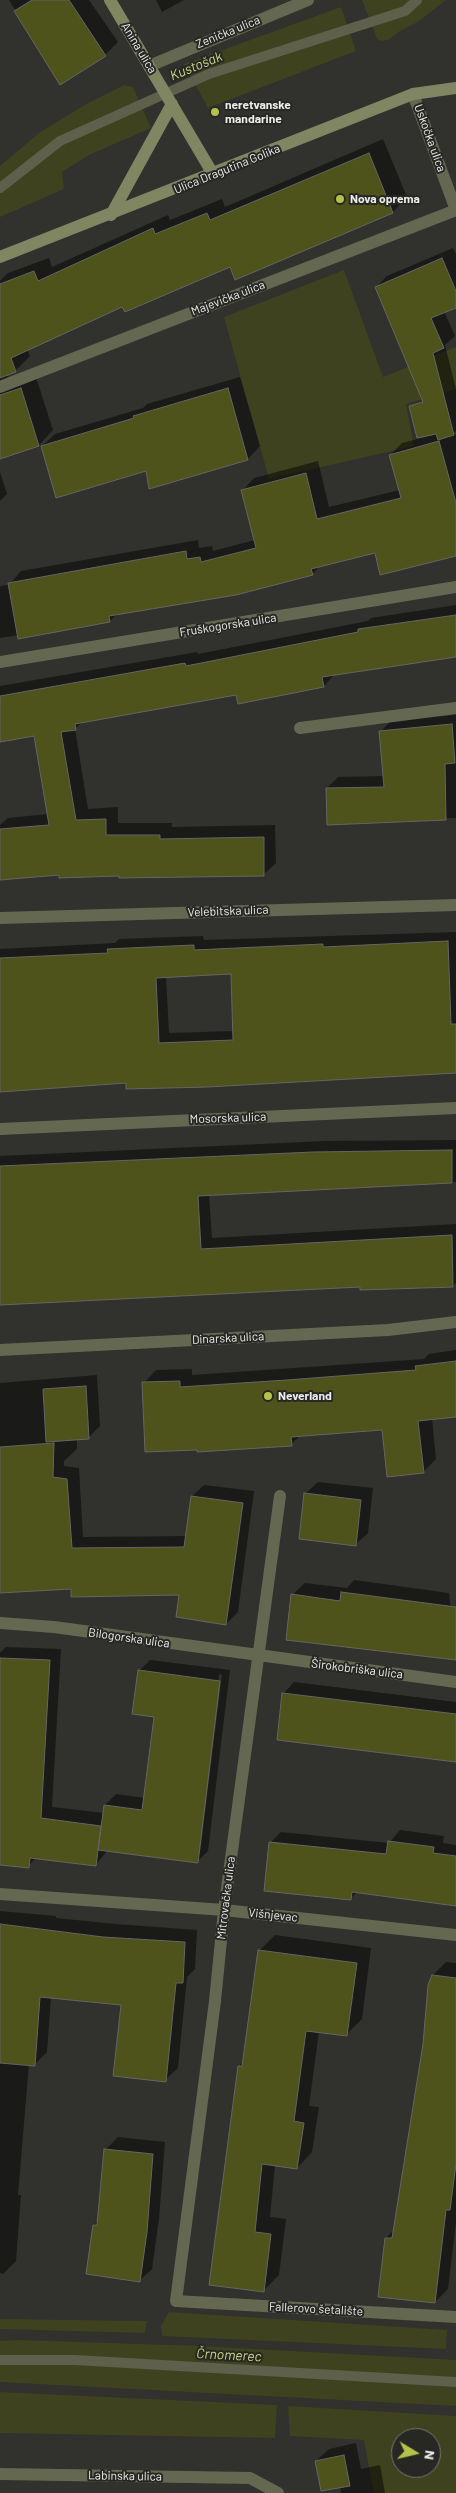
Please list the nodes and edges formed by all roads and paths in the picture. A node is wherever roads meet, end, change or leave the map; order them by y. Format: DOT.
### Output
graph roads {
  1 [pos="110,0"];
  2 [pos="308,0"];
  3 [pos="149,66"];
  4 [pos="456,88"];
  5 [pos="413,94"];
  6 [pos="172,104"];
  7 [pos="213,174"];
  8 [pos="456,210"];
  9 [pos="111,215"];
  10 [pos="0,258"];
  11 [pos="0,387"];
  12 [pos="456,587"];
  13 [pos="0,662"];
  14 [pos="456,708"];
  15 [pos="300,728"];
  16 [pos="456,905"];
  17 [pos="0,918"];
  18 [pos="456,1108"];
  19 [pos="0,1129"];
  20 [pos="456,1322"];
  21 [pos="0,1350"];
  22 [pos="280,1496"];
  23 [pos="0,1623"];
  24 [pos="258,1656"];
  25 [pos="456,1682"];
  26 [pos="0,1894"];
  27 [pos="224,1910"];
  28 [pos="456,1934"];
  29 [pos="176,2300"];
  30 [pos="456,2317"];
  31 [pos="0,2474"];
  32 [pos="278,2493"];
  1 -- 3 [label="street, Anina ulica"];
  2 -- 3 [label="street, Zenička ulica"];
  3 -- 6 [label="street, Anina ulica"];
  4 -- 5 [label="street, Ulica Dragutina Golika"];
  5 -- 7 [label="street, Ulica Dragutina Golika"];
  5 -- 8 [label="street, Uskočka ulica"];
  6 -- 7 [label="street, Anina ulica"];
  6 -- 9 [label="street"];
  7 -- 9 [label="street, Ulica Dragutina Golika"];
  8 -- 11 [label="street, Majevička ulica"];
  9 -- 10 [label="street, Ulica Dragutina Golika"];
  12 -- 13 [label="street, Fruškogorska ulica"];
  14 -- 15 [label="street"];
  16 -- 17 [label="street, Velebitska ulica"];
  18 -- 19 [label="street, Mosorska ulica"];
  20 -- 21 [label="street, Dinarska ulica"];
  22 -- 24 [label="street, Mitrovačka ulica"];
  23 -- 24 [label="street, Bilogorska ulica"];
  24 -- 25 [label="street, Širokobriška ulica"];
  24 -- 27 [label="street, Mitrovačka ulica"];
  26 -- 27 [label="street, Višnjevac"];
  27 -- 28 [label="street, Višnjevac"];
  27 -- 29 [label="street, Mitrovačka ulica"];
  29 -- 30 [label="street, Fallerovo šetalište"];
  31 -- 32 [label="street, Labinska ulica"];
}
